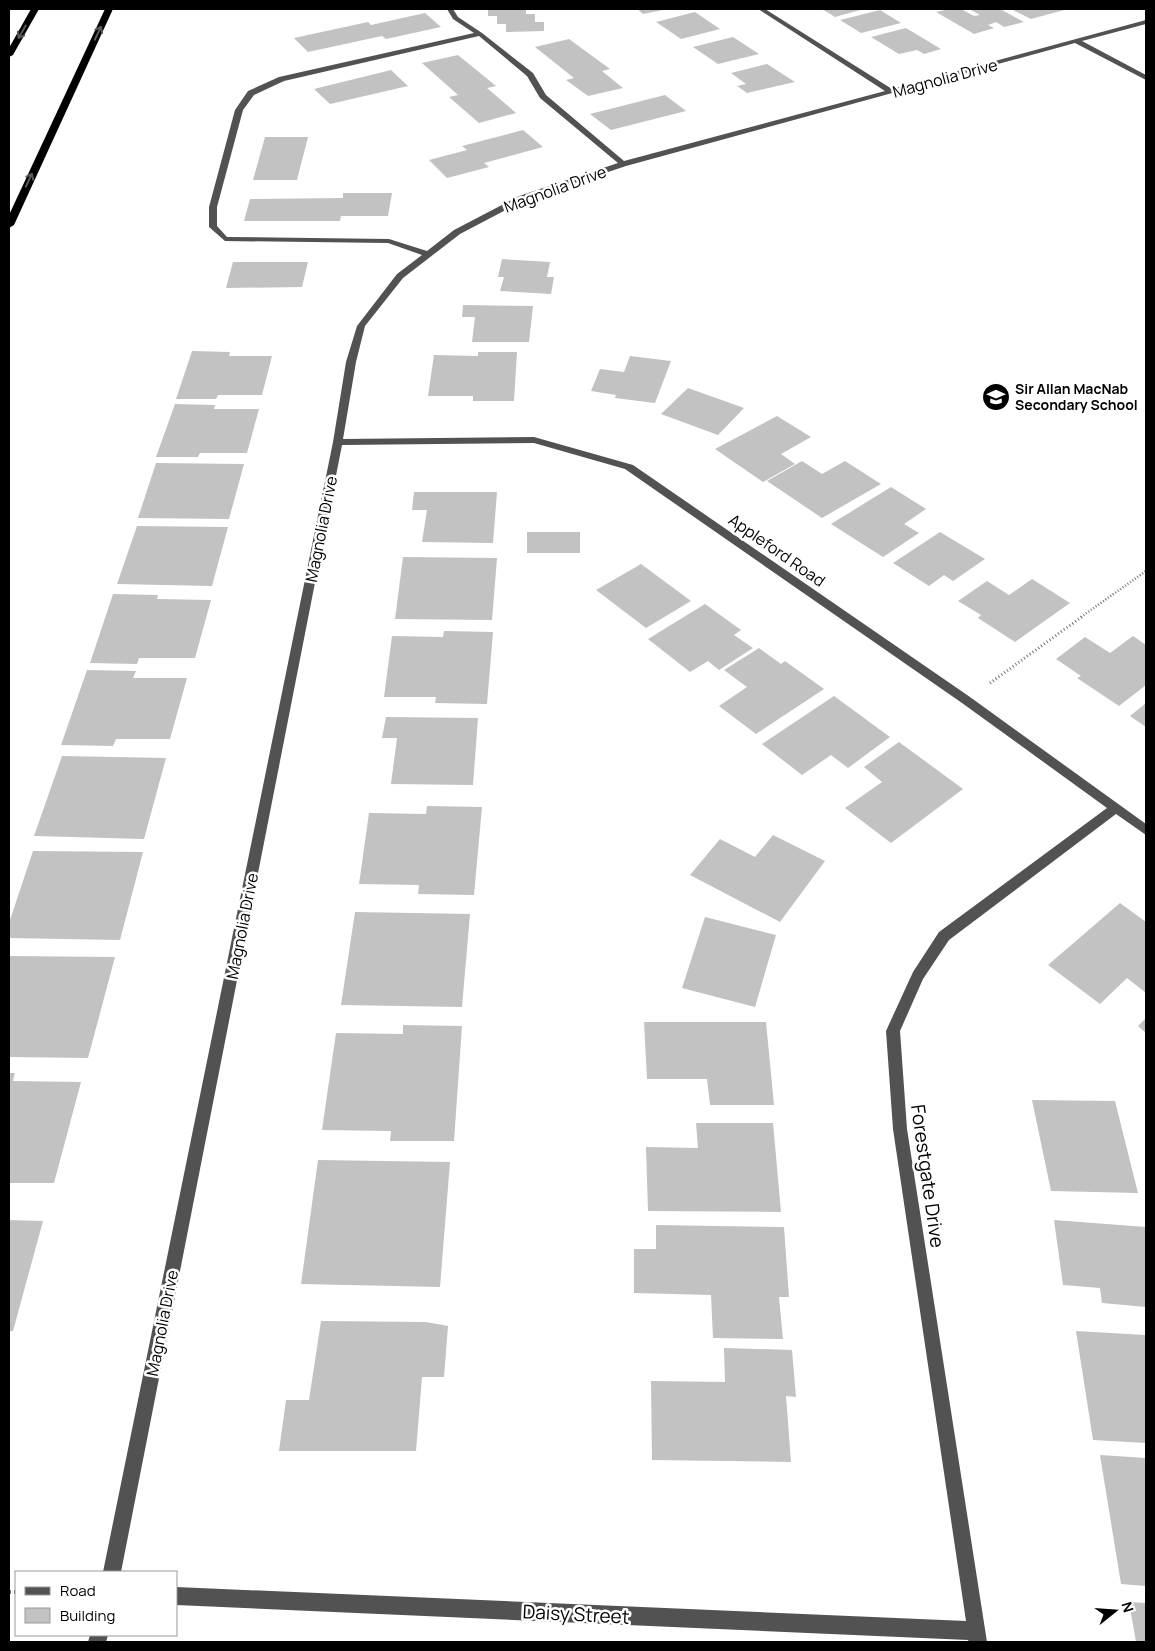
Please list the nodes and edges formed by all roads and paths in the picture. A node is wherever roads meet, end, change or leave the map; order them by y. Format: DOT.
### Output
graph roads {
  1 [pos="35,9"];
  2 [pos="109,9"];
  3 [pos="450,9"];
  4 [pos="761,9"];
  5 [pos="1146,22"];
  6 [pos="480,34"];
  7 [pos="1078,42"];
  8 [pos="9,55"];
  9 [pos="1146,78"];
  10 [pos="892,92"];
  11 [pos="623,164"];
  12 [pos="9,225"];
  13 [pos="428,254"];
  14 [pos="338,442"];
  15 [pos="1146,571"];
  16 [pos="966,700"];
  17 [pos="1114,809"];
  18 [pos="1146,830"];
  19 [pos="112,1571"];
  20 [pos="178,1596"];
  21 [pos="977,1637"];
  1 -- 8 [label="highway, one-way"];
  12 -- 2 [label="highway, one-way"];
  3 -- 6 [label="street"];
  4 -- 10 [label="street"];
  5 -- 7 [label="street, Magnolia Drive"];
  6 -- 11 [label="street"];
  6 -- 13 [label="street"];
  7 -- 9 [label="street"];
  7 -- 10 [label="street, Magnolia Drive"];
  10 -- 11 [label="street, Magnolia Drive"];
  11 -- 13 [label="street, Magnolia Drive"];
  13 -- 14 [label="street, Magnolia Drive"];
  14 -- 16 [label="street, Appleford Road"];
  14 -- 19 [label="street, Magnolia Drive"];
  15 -- 16 [label="path"];
  16 -- 17 [label="street, Appleford Road"];
  17 -- 18 [label="street, Appleford Road"];
  17 -- 21 [label="street, Forestgate Drive"];
  20 -- 21 [label="street, Daisy Street"];
}
